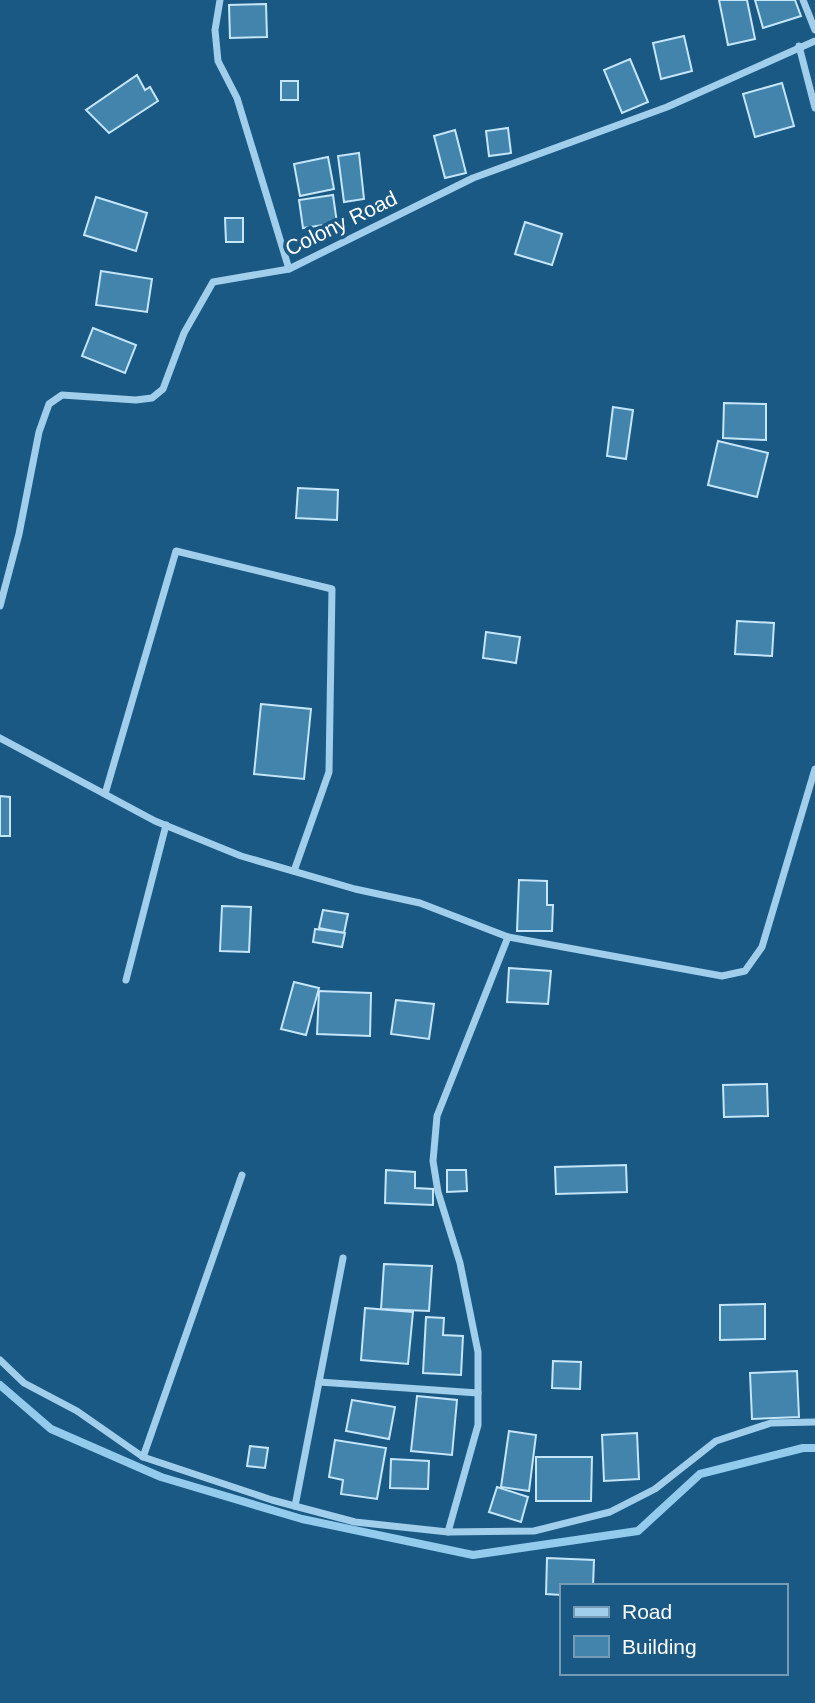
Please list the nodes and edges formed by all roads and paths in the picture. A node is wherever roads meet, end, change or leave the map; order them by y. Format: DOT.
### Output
graph roads {
  1 [pos="220,0"];
  2 [pos="803,0"];
  3 [pos="815,30"];
  4 [pos="815,41"];
  5 [pos="799,46"];
  6 [pos="815,108"];
  7 [pos="289,269"];
  8 [pos="0,607"];
  9 [pos="0,738"];
  10 [pos="815,769"];
  11 [pos="105,794"];
  12 [pos="166,825"];
  13 [pos="293,871"];
  14 [pos="508,937"];
  15 [pos="126,980"];
  16 [pos="242,1175"];
  17 [pos="343,1258"];
  18 [pos="0,1360"];
  19 [pos="319,1382"];
  20 [pos="478,1394"];
  21 [pos="815,1422"];
  22 [pos="143,1457"];
  23 [pos="295,1506"];
  24 [pos="448,1532"];
  1 -- 7 [label="street"];
  2 -- 3 [label="street"];
  4 -- 5 [label="street, Colony Road"];
  5 -- 6 [label="street"];
  5 -- 7 [label="street, Colony Road"];
  7 -- 8 [label="street, Colony Road"];
  9 -- 11 [label="street"];
  10 -- 14 [label="street"];
  11 -- 12 [label="street"];
  11 -- 13 [label="street"];
  12 -- 13 [label="street"];
  12 -- 15 [label="street"];
  13 -- 14 [label="street"];
  14 -- 20 [label="street"];
  16 -- 22 [label="street"];
  17 -- 19 [label="street"];
  18 -- 22 [label="street"];
  19 -- 20 [label="street"];
  19 -- 23 [label="street"];
  20 -- 24 [label="street"];
  21 -- 24 [label="street"];
  22 -- 23 [label="street"];
  23 -- 24 [label="street"];
}
